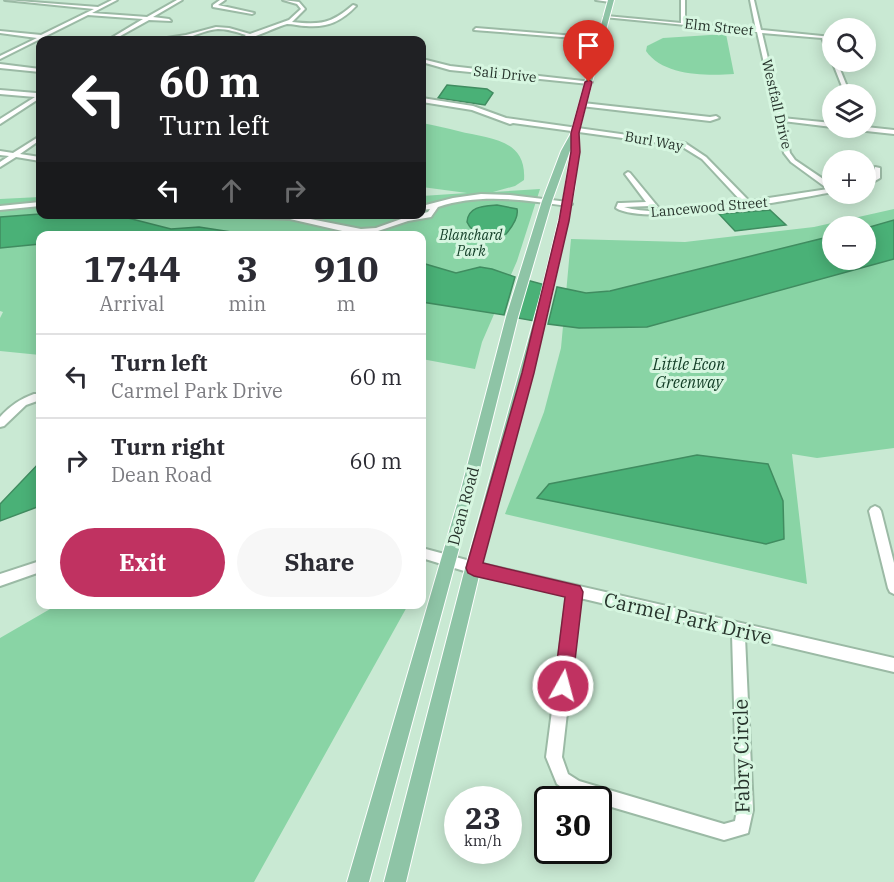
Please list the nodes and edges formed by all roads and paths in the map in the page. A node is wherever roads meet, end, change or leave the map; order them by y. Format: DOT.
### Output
graph roads {
  1 [pos="7,0"];
  2 [pos="115,0"];
  3 [pos="180,0"];
  4 [pos="223,0"];
  5 [pos="285,0"];
  6 [pos="598,0"];
  7 [pos="610,0"];
  8 [pos="683,0"];
  9 [pos="752,0"];
  10 [pos="354,6"];
  11 [pos="98,8"];
  12 [pos="252,13"];
  13 [pos="88,14"];
  14 [pos="606,17"];
  15 [pos="146,19"];
  16 [pos="169,20"];
  17 [pos="287,23"];
  18 [pos="683,24"];
  19 [pos="476,29"];
  20 [pos="760,32"];
  21 [pos="0,33"];
  22 [pos="250,35"];
  23 [pos="36,36"];
  24 [pos="44,36"];
  25 [pos="117,36"];
  26 [pos="190,36"];
  27 [pos="822,37"];
  28 [pos="600,39"];
  29 [pos="36,40"];
  30 [pos="0,58"];
  31 [pos="426,62"];
  32 [pos="0,66"];
  33 [pos="36,70"];
  34 [pos="589,82"];
  35 [pos="0,92"];
  36 [pos="36,95"];
  37 [pos="36,99"];
  38 [pos="426,101"];
  39 [pos="583,105"];
  40 [pos="716,118"];
  41 [pos="779,119"];
  42 [pos="0,122"];
  43 [pos="822,124"];
  44 [pos="876,130"];
  45 [pos="576,131"];
  46 [pos="894,132"];
  47 [pos="36,141"];
  48 [pos="0,153"];
  49 [pos="15,155"];
  50 [pos="36,158"];
  51 [pos="0,165"];
  52 [pos="877,168"];
  53 [pos="628,174"];
  54 [pos="876,179"];
  55 [pos="822,182"];
  56 [pos="822,191"];
  57 [pos="547,201"];
  58 [pos="36,204"];
  59 [pos="568,204"];
  60 [pos="651,204"];
  61 [pos="748,204"];
  62 [pos="434,207"];
  63 [pos="0,208"];
  64 [pos="426,208"];
  65 [pos="658,213"];
  66 [pos="426,215"];
  67 [pos="307,219"];
  68 [pos="405,219"];
  69 [pos="350,231"];
  70 [pos="365,231"];
  71 [pos="36,398"];
  72 [pos="0,423"];
  73 [pos="875,511"];
  74 [pos="426,555"];
  75 [pos="448,562"];
  76 [pos="36,568"];
  77 [pos="474,568"];
  78 [pos="0,580"];
  79 [pos="894,588"];
  80 [pos="574,592"];
  81 [pos="738,630"];
  82 [pos="894,665"];
  83 [pos="358,882"];
  84 [pos="395,882"];
  1 -- 11 [label="street"];
  2 -- 11 [label="street"];
  3 -- 15 [label="street"];
  4 -- 12 [label="street"];
  5 -- 17 [label="street"];
  6 -- 7 [label="street"];
  7 -- 14 [label="main road, Dean Road"];
  8 -- 18 [label="street"];
  9 -- 20 [label="street, Westfall Drive"];
  10 -- 17 [label="street"];
  11 -- 13 [label="street"];
  13 -- 15 [label="street"];
  13 -- 24 [label="street"];
  14 -- 18 [label="street, Elm Street"];
  14 -- 28 [label="main road, Dean Road"];
  15 -- 16 [label="street"];
  15 -- 25 [label="street"];
  17 -- 22 [label="street"];
  18 -- 20 [label="street, Elm Street"];
  19 -- 28 [label="street"];
  20 -- 27 [label="street, Elm Street"];
  20 -- 41 [label="street, Westfall Drive"];
  21 -- 23 [label="street"];
  22 -- 26 [label="street"];
  28 -- 34 [label="main road, Dean Road"];
  29 -- 30 [label="street"];
  31 -- 34 [label="street, Sali Drive"];
  32 -- 33 [label="street"];
  34 -- 39 [label="main road, Dean Road"];
  35 -- 36 [label="street"];
  37 -- 42 [label="street"];
  38 -- 45 [label="street, Burl Way"];
  39 -- 40 [label="street"];
  39 -- 45 [label="main road, Dean Road"];
  41 -- 43 [label="street"];
  41 -- 55 [label="street, Westfall Drive"];
  44 -- 46 [label="street"];
  45 -- 57 [label="main road, Dean Road"];
  45 -- 59 [label="main road, Dean Road"];
  45 -- 61 [label="street, Burl Way"];
  47 -- 49 [label="street"];
  48 -- 49 [label="street"];
  49 -- 50 [label="street"];
  49 -- 51 [label="street"];
  52 -- 54 [label="street"];
  53 -- 60 [label="street"];
  56 -- 61 [label="street, Lancewood Street"];
  57 -- 59 [label="street"];
  57 -- 62 [label="street"];
  57 -- 75 [label="main road, Dean Road"];
  58 -- 63 [label="street"];
  59 -- 77 [label="main road, Dean Road"];
  60 -- 65 [label="street"];
  60 -- 65 [label="street, Lancewood Street"];
  61 -- 65 [label="street, Lancewood Street"];
  62 -- 64 [label="street"];
  62 -- 66 [label="street"];
  67 -- 69 [label="street"];
  68 -- 70 [label="street"];
  71 -- 72 [label="street"];
  73 -- 79 [label="street"];
  74 -- 75 [label="street, Carmel Park Drive"];
  75 -- 77 [label="street, Carmel Park Drive"];
  75 -- 83 [label="main road, Dean Road"];
  76 -- 78 [label="street"];
  77 -- 80 [label="street, Carmel Park Drive"];
  77 -- 84 [label="main road, Dean Road"];
  80 -- 81 [label="street, Carmel Park Drive"];
  80 -- 81 [label="street, Fabry Circle"];
  81 -- 82 [label="street, Carmel Park Drive"];
}
